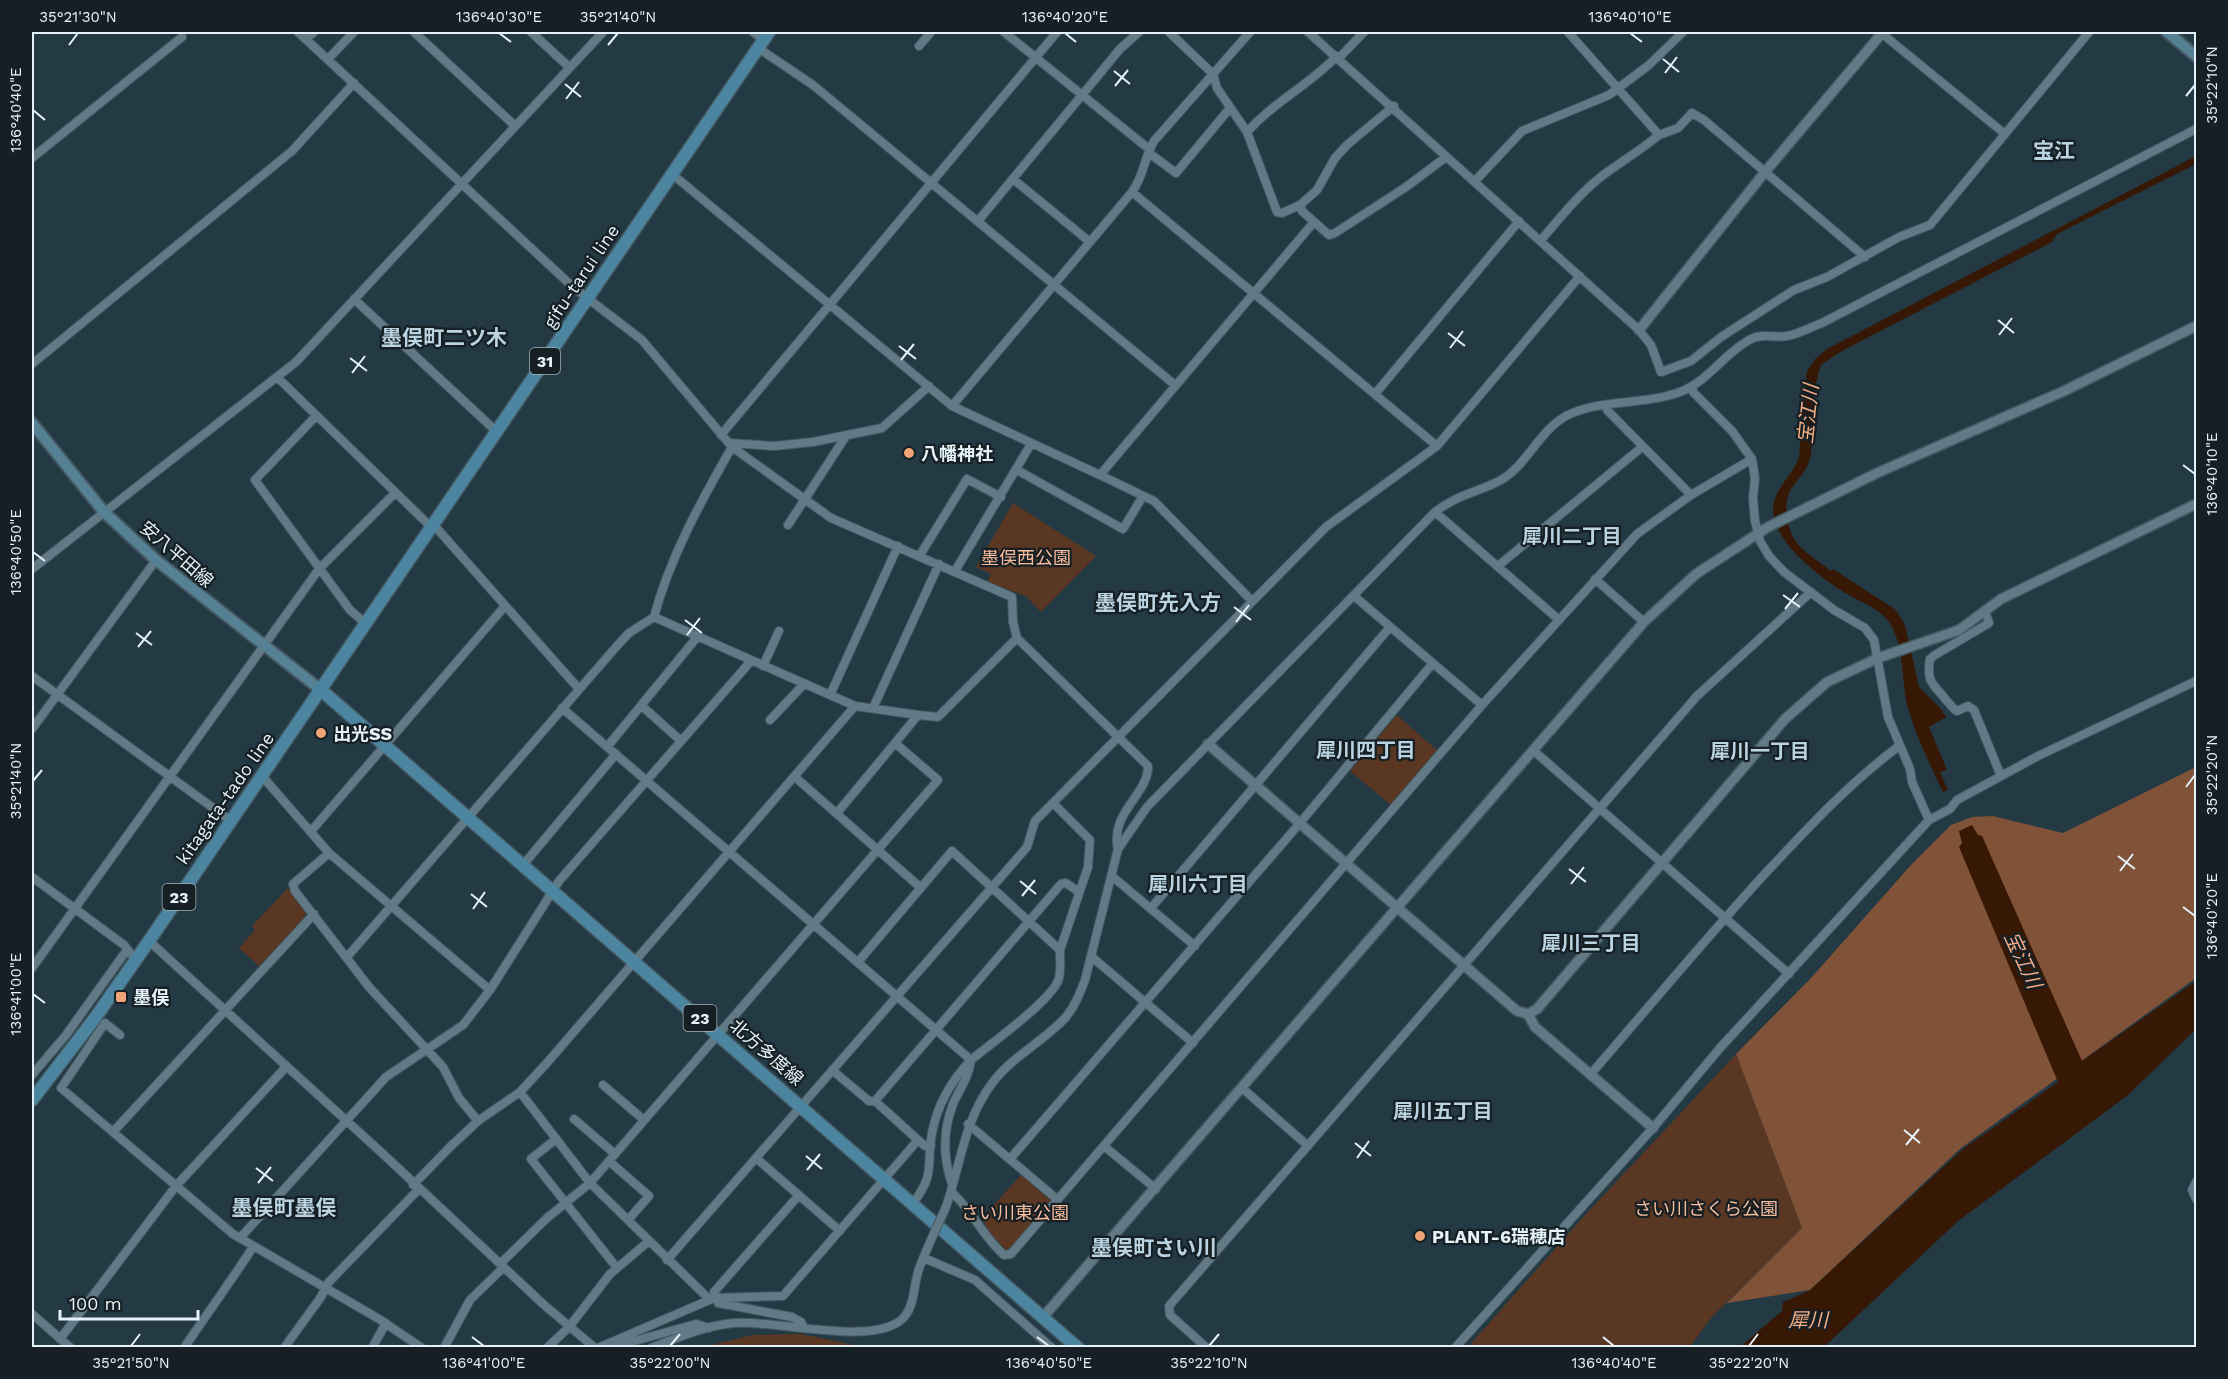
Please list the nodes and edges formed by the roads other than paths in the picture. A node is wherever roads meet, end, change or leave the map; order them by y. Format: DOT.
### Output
graph roads {
  1 [pos="298,32"];
  2 [pos="314,32"];
  3 [pos="354,32"];
  4 [pos="414,32"];
  5 [pos="531,32"];
  6 [pos="603,32"];
  7 [pos="753,32"];
  8 [pos="931,32"];
  9 [pos="1004,32"];
  10 [pos="1058,32"];
  11 [pos="1139,32"];
  12 [pos="1169,32"];
  13 [pos="1250,32"];
  14 [pos="1308,32"];
  15 [pos="1364,32"];
  16 [pos="1568,32"];
  17 [pos="1683,32"];
  18 [pos="1881,32"];
  19 [pos="2089,32"];
  20 [pos="2167,32"];
  21 [pos="182,37"];
  22 [pos="306,39"];
  23 [pos="764,40"];
  24 [pos="919,46"];
  25 [pos="2196,56"];
  26 [pos="1338,57"];
  27 [pos="1036,58"];
  28 [pos="328,59"];
  29 [pos="569,67"];
  30 [pos="1213,75"];
  31 [pos="354,83"];
  32 [pos="1619,88"];
  33 [pos="1081,95"];
  34 [pos="1394,106"];
  35 [pos="1230,108"];
  36 [pos="514,125"];
  37 [pos="2196,129"];
  38 [pos="1247,132"];
  39 [pos="2005,134"];
  40 [pos="1659,135"];
  41 [pos="1149,151"];
  42 [pos="1446,157"];
  43 [pos="32,158"];
  44 [pos="1765,172"];
  45 [pos="672,174"];
  46 [pos="1013,179"];
  47 [pos="1475,181"];
  48 [pos="932,183"];
  49 [pos="462,184"];
  50 [pos="1132,192"];
  51 [pos="1300,205"];
  52 [pos="978,221"];
  53 [pos="1519,221"];
  54 [pos="1314,222"];
  55 [pos="1541,240"];
  56 [pos="1090,242"];
  57 [pos="1865,257"];
  58 [pos="1580,276"];
  59 [pos="1054,285"];
  60 [pos="1253,292"];
  61 [pos="588,299"];
  62 [pos="354,300"];
  63 [pos="830,303"];
  64 [pos="2196,327"];
  65 [pos="1639,330"];
  66 [pos="32,364"];
  67 [pos="277,377"];
  68 [pos="1175,385"];
  69 [pos="929,386"];
  70 [pos="1693,386"];
  71 [pos="1375,394"];
  72 [pos="1607,405"];
  73 [pos="952,406"];
  74 [pos="316,416"];
  75 [pos="32,423"];
  76 [pos="497,432"];
  77 [pos="721,435"];
  78 [pos="846,436"];
  79 [pos="1031,444"];
  80 [pos="731,445"];
  81 [pos="1437,446"];
  82 [pos="1642,447"];
  83 [pos="1752,459"];
  84 [pos="1017,470"];
  85 [pos="1100,475"];
  86 [pos="394,494"];
  87 [pos="1691,495"];
  88 [pos="1143,496"];
  89 [pos="1001,497"];
  90 [pos="804,500"];
  91 [pos="2196,504"];
  92 [pos="105,512"];
  93 [pos="1436,512"];
  94 [pos="788,525"];
  95 [pos="432,526"];
  96 [pos="1758,533"];
  97 [pos="898,546"];
  98 [pos="920,555"];
  99 [pos="156,560"];
  100 [pos="939,564"];
  101 [pos="1498,566"];
  102 [pos="32,569"];
  103 [pos="320,569"];
  104 [pos="955,571"];
  105 [pos="1595,579"];
  106 [pos="1811,592"];
  107 [pos="1354,596"];
  108 [pos="1252,601"];
  109 [pos="506,606"];
  110 [pos="1985,611"];
  111 [pos="654,617"];
  112 [pos="1558,620"];
  113 [pos="1644,622"];
  114 [pos="365,623"];
  115 [pos="1390,627"];
  116 [pos="778,631"];
  117 [pos="698,636"];
  118 [pos="1017,638"];
  119 [pos="263,646"];
  120 [pos="1881,657"];
  121 [pos="751,661"];
  122 [pos="1433,663"];
  123 [pos="763,666"];
  124 [pos="32,676"];
  125 [pos="2196,681"];
  126 [pos="804,684"];
  127 [pos="579,688"];
  128 [pos="321,690"];
  129 [pos="57,694"];
  130 [pos="830,695"];
  131 [pos="1482,705"];
  132 [pos="642,706"];
  133 [pos="855,706"];
  134 [pos="562,708"];
  135 [pos="873,708"];
  136 [pos="918,715"];
  137 [pos="770,720"];
  138 [pos="32,729"];
  139 [pos="1117,737"];
  140 [pos="681,741"];
  141 [pos="896,743"];
  142 [pos="385,744"];
  143 [pos="1208,744"];
  144 [pos="1899,746"];
  145 [pos="607,747"];
  146 [pos="1534,751"];
  147 [pos="616,754"];
  148 [pos="170,776"];
  149 [pos="262,776"];
  150 [pos="2001,776"];
  151 [pos="795,777"];
  152 [pos="646,781"];
  153 [pos="1255,784"];
  154 [pos="1053,803"];
  155 [pos="1600,808"];
  156 [pos="837,813"];
  157 [pos="468,816"];
  158 [pos="1929,820"];
  159 [pos="231,821"];
  160 [pos="1300,823"];
  161 [pos="312,830"];
  162 [pos="1118,849"];
  163 [pos="877,850"];
  164 [pos="729,852"];
  165 [pos="329,853"];
  166 [pos="1664,862"];
  167 [pos="523,865"];
  168 [pos="1348,865"];
  169 [pos="32,877"];
  170 [pos="1113,877"];
  171 [pos="992,887"];
  172 [pos="921,888"];
  173 [pos="552,890"];
  174 [pos="1079,892"];
  175 [pos="391,906"];
  176 [pos="74,908"];
  177 [pos="1151,908"];
  178 [pos="1398,908"];
  179 [pos="314,914"];
  180 [pos="1726,917"];
  181 [pos="1029,921"];
  182 [pos="813,924"];
  183 [pos="148,941"];
  184 [pos="1195,945"];
  185 [pos="1060,950"];
  186 [pos="133,955"];
  187 [pos="347,957"];
  188 [pos="1092,957"];
  189 [pos="635,961"];
  190 [pos="858,962"];
  191 [pos="1464,965"];
  192 [pos="32,968"];
  193 [pos="1789,974"];
  194 [pos="490,990"];
  195 [pos="898,995"];
  196 [pos="1145,1002"];
  197 [pos="226,1010"];
  198 [pos="1528,1014"];
  199 [pos="936,1029"];
  200 [pos="719,1034"];
  201 [pos="120,1035"];
  202 [pos="1193,1043"];
  203 [pos="424,1049"];
  204 [pos="971,1060"];
  205 [pos="286,1066"];
  206 [pos="33,1070"];
  207 [pos="832,1070"];
  208 [pos="1590,1076"];
  209 [pos="603,1086"];
  210 [pos="1242,1088"];
  211 [pos="520,1092"];
  212 [pos="32,1100"];
  213 [pos="874,1101"];
  214 [pos="801,1106"];
  215 [pos="574,1119"];
  216 [pos="346,1120"];
  217 [pos="644,1120"];
  218 [pos="478,1121"];
  219 [pos="969,1124"];
  220 [pos="1653,1128"];
  221 [pos="113,1132"];
  222 [pos="556,1139"];
  223 [pos="918,1140"];
  224 [pos="931,1145"];
  225 [pos="1104,1146"];
  226 [pos="1308,1146"];
  227 [pos="615,1154"];
  228 [pos="756,1158"];
  229 [pos="1010,1159"];
  230 [pos="609,1161"];
  231 [pos="885,1178"];
  232 [pos="2196,1182"];
  233 [pos="590,1183"];
  234 [pos="176,1186"];
  235 [pos="415,1187"];
  236 [pos="952,1188"];
  237 [pos="1156,1188"];
  238 [pos="799,1194"];
  239 [pos="2196,1199"];
  240 [pos="1058,1200"];
  241 [pos="566,1203"];
  242 [pos="913,1203"];
  243 [pos="628,1220"];
  244 [pos="840,1231"];
  245 [pos="240,1238"];
  246 [pos="649,1241"];
  247 [pos="253,1247"];
  248 [pos="924,1258"];
  249 [pos="668,1260"];
  250 [pos="501,1266"];
  251 [pos="617,1268"];
  252 [pos="325,1288"];
  253 [pos="712,1298"];
  254 [pos="32,1314"];
  255 [pos="1044,1316"];
  256 [pos="386,1323"];
  257 [pos="569,1327"];
  258 [pos="709,1328"];
  259 [pos="804,1328"];
  260 [pos="60,1339"];
  261 [pos="71,1347"];
  262 [pos="184,1347"];
  263 [pos="284,1347"];
  264 [pos="372,1347"];
  265 [pos="423,1347"];
  266 [pos="444,1347"];
  267 [pos="547,1347"];
  268 [pos="596,1347"];
  269 [pos="609,1347"];
  270 [pos="651,1347"];
  271 [pos="1052,1347"];
  272 [pos="1078,1347"];
  273 [pos="1207,1347"];
  274 [pos="1455,1347"];
  1 -- 22 [label="street"];
  2 -- 22 [label="street"];
  3 -- 28 [label="street"];
  4 -- 36 [label="street"];
  5 -- 29 [label="street"];
  6 -- 29 [label="street"];
  7 -- 23 [label="street"];
  8 -- 24 [label="street"];
  9 -- 27 [label="street"];
  10 -- 27 [label="street"];
  11 -- 33 [label="street"];
  12 -- 30 [label="street"];
  13 -- 30 [label="street"];
  14 -- 26 [label="street"];
  15 -- 26 [label="street"];
  16 -- 32 [label="street"];
  17 -- 32 [label="street"];
  18 -- 39 [label="street"];
  18 -- 44 [label="street"];
  19 -- 39 [label="street"];
  20 -- 25 [label="main road"];
  21 -- 43 [label="street"];
  22 -- 28 [label="street"];
  23 -- 45 [label="main road, gifu-tarui line / 31"];
  23 -- 48 [label="street"];
  26 -- 34 [label="street"];
  26 -- 38 [label="street"];
  27 -- 33 [label="street"];
  27 -- 48 [label="street"];
  28 -- 31 [label="street"];
  29 -- 36 [label="street"];
  30 -- 35 [label="street"];
  30 -- 41 [label="street"];
  31 -- 49 [label="street"];
  31 -- 66 [label="street"];
  32 -- 40 [label="street"];
  32 -- 47 [label="street"];
  33 -- 41 [label="street"];
  33 -- 46 [label="street"];
  34 -- 42 [label="street"];
  34 -- 51 [label="street"];
  35 -- 38 [label="street"];
  35 -- 41 [label="street"];
  36 -- 49 [label="street"];
  37 -- 70 [label="street"];
  38 -- 51 [label="street"];
  39 -- 57 [label="street"];
  40 -- 44 [label="street"];
  40 -- 55 [label="street"];
  41 -- 50 [label="street"];
  42 -- 47 [label="street"];
  42 -- 54 [label="street"];
  44 -- 57 [label="street"];
  44 -- 65 [label="street"];
  45 -- 61 [label="main road, gifu-tarui line / 31"];
  45 -- 63 [label="street"];
  46 -- 52 [label="street"];
  46 -- 56 [label="street"];
  47 -- 53 [label="street"];
  48 -- 52 [label="street"];
  48 -- 63 [label="street"];
  49 -- 61 [label="street"];
  49 -- 62 [label="street"];
  50 -- 56 [label="street"];
  50 -- 60 [label="street"];
  51 -- 54 [label="street"];
  52 -- 59 [label="street"];
  53 -- 55 [label="street"];
  53 -- 71 [label="street"];
  54 -- 60 [label="street"];
  55 -- 58 [label="street"];
  56 -- 59 [label="street"];
  57 -- 65 [label="street"];
  58 -- 65 [label="street"];
  58 -- 81 [label="street"];
  59 -- 68 [label="street"];
  59 -- 73 [label="street"];
  60 -- 68 [label="street"];
  60 -- 71 [label="street"];
  61 -- 76 [label="main road, gifu-tarui line / 31"];
  61 -- 77 [label="street"];
  62 -- 67 [label="street"];
  62 -- 76 [label="street"];
  63 -- 69 [label="street"];
  63 -- 77 [label="street"];
  64 -- 96 [label="street"];
  67 -- 74 [label="street"];
  67 -- 92 [label="street"];
  68 -- 85 [label="street"];
  69 -- 73 [label="street"];
  69 -- 78 [label="street"];
  70 -- 72 [label="street"];
  70 -- 83 [label="street"];
  71 -- 81 [label="street"];
  72 -- 82 [label="street"];
  72 -- 93 [label="street"];
  73 -- 79 [label="street"];
  74 -- 86 [label="street"];
  74 -- 103 [label="street"];
  75 -- 92 [label="main road, 安八平田線"];
  76 -- 95 [label="main road, gifu-tarui line / 31"];
  77 -- 80 [label="street"];
  78 -- 80 [label="street"];
  78 -- 90 [label="street"];
  79 -- 84 [label="street"];
  79 -- 85 [label="street"];
  80 -- 90 [label="street"];
  80 -- 111 [label="street"];
  81 -- 108 [label="street"];
  82 -- 87 [label="street"];
  82 -- 101 [label="street"];
  83 -- 87 [label="street"];
  83 -- 96 [label="street"];
  84 -- 88 [label="street"];
  84 -- 89 [label="street"];
  85 -- 88 [label="street"];
  86 -- 95 [label="street"];
  86 -- 103 [label="street"];
  87 -- 105 [label="street"];
  88 -- 108 [label="street"];
  89 -- 98 [label="street"];
  89 -- 104 [label="street"];
  90 -- 94 [label="street"];
  90 -- 97 [label="street"];
  91 -- 110 [label="street"];
  92 -- 99 [label="main road, 安八平田線"];
  92 -- 102 [label="street"];
  93 -- 101 [label="street"];
  93 -- 107 [label="street"];
  95 -- 109 [label="street"];
  95 -- 114 [label="main road, gifu-tarui line / 31"];
  96 -- 106 [label="street"];
  96 -- 113 [label="street"];
  97 -- 98 [label="street"];
  97 -- 130 [label="street"];
  98 -- 100 [label="street"];
  99 -- 119 [label="main road, 安八平田線"];
  99 -- 129 [label="street"];
  100 -- 104 [label="street"];
  100 -- 135 [label="street"];
  101 -- 112 [label="street"];
  103 -- 114 [label="street"];
  103 -- 119 [label="street"];
  104 -- 118 [label="street"];
  105 -- 112 [label="street"];
  105 -- 113 [label="street"];
  106 -- 120 [label="street"];
  106 -- 155 [label="street"];
  107 -- 115 [label="street"];
  107 -- 143 [label="street"];
  108 -- 139 [label="street"];
  109 -- 127 [label="street"];
  109 -- 142 [label="street"];
  110 -- 120 [label="street"];
  110 -- 150 [label="street"];
  111 -- 117 [label="street"];
  111 -- 127 [label="street"];
  112 -- 131 [label="street"];
  113 -- 146 [label="street"];
  114 -- 128 [label="main road, gifu-tarui line / 31"];
  115 -- 122 [label="street"];
  115 -- 153 [label="street"];
  116 -- 123 [label="street"];
  117 -- 121 [label="street"];
  117 -- 132 [label="street"];
  118 -- 136 [label="street"];
  118 -- 139 [label="street"];
  119 -- 128 [label="main road, 安八平田線"];
  119 -- 148 [label="street"];
  120 -- 144 [label="street"];
  120 -- 166 [label="street"];
  121 -- 123 [label="street"];
  121 -- 140 [label="street"];
  122 -- 131 [label="street"];
  122 -- 160 [label="street"];
  123 -- 126 [label="street"];
  124 -- 129 [label="street"];
  125 -- 150 [label="street"];
  126 -- 130 [label="street"];
  126 -- 137 [label="street"];
  127 -- 134 [label="street"];
  128 -- 142 [label="main road, 北方多度線 / 23"];
  128 -- 149 [label="main road, kitagata-tado line / 23"];
  129 -- 138 [label="street"];
  129 -- 148 [label="street"];
  130 -- 133 [label="street"];
  131 -- 168 [label="street"];
  132 -- 140 [label="street"];
  132 -- 145 [label="street"];
  133 -- 135 [label="street"];
  133 -- 151 [label="street"];
  134 -- 145 [label="street"];
  134 -- 157 [label="street"];
  135 -- 136 [label="street"];
  136 -- 141 [label="street"];
  139 -- 154 [label="street"];
  139 -- 162 [label="street"];
  140 -- 152 [label="street"];
  141 -- 156 [label="street"];
  141 -- 163 [label="street"];
  142 -- 157 [label="main road, 北方多度線 / 23"];
  142 -- 161 [label="street"];
  143 -- 153 [label="street"];
  143 -- 162 [label="street"];
  144 -- 158 [label="street"];
  144 -- 180 [label="street"];
  145 -- 147 [label="street"];
  146 -- 155 [label="street"];
  146 -- 178 [label="street"];
  147 -- 152 [label="street"];
  147 -- 167 [label="street"];
  148 -- 159 [label="street"];
  148 -- 176 [label="street"];
  149 -- 159 [label="main road, kitagata-tado line / 23"];
  149 -- 161 [label="street"];
  150 -- 158 [label="street"];
  151 -- 156 [label="street"];
  151 -- 164 [label="street"];
  152 -- 164 [label="street"];
  152 -- 173 [label="street"];
  153 -- 160 [label="street"];
  153 -- 177 [label="street"];
  154 -- 171 [label="street"];
  154 -- 174 [label="street"];
  155 -- 166 [label="street"];
  155 -- 191 [label="street"];
  156 -- 163 [label="street"];
  157 -- 167 [label="main road, 北方多度線 / 23"];
  157 -- 175 [label="street"];
  158 -- 193 [label="street"];
  159 -- 183 [label="main road, kitagata-tado line / 23"];
  160 -- 168 [label="street"];
  160 -- 184 [label="street"];
  161 -- 165 [label="street"];
  162 -- 170 [label="street"];
  163 -- 172 [label="street"];
  163 -- 182 [label="street"];
  164 -- 182 [label="street"];
  164 -- 189 [label="street"];
  165 -- 175 [label="street"];
  165 -- 179 [label="street"];
  166 -- 180 [label="street"];
  166 -- 198 [label="street"];
  167 -- 173 [label="main road, 北方多度線 / 23"];
  168 -- 178 [label="street"];
  168 -- 202 [label="street"];
  169 -- 176 [label="street"];
  170 -- 177 [label="street"];
  170 -- 188 [label="street"];
  171 -- 172 [label="street"];
  171 -- 181 [label="street"];
  171 -- 195 [label="street"];
  172 -- 190 [label="street"];
  173 -- 189 [label="main road, 北方多度線 / 23"];
  173 -- 194 [label="street"];
  174 -- 181 [label="street"];
  174 -- 185 [label="street"];
  175 -- 187 [label="street"];
  175 -- 194 [label="street"];
  176 -- 186 [label="street"];
  176 -- 192 [label="street"];
  177 -- 184 [label="street"];
  178 -- 191 [label="street"];
  178 -- 210 [label="street"];
  179 -- 187 [label="street"];
  179 -- 197 [label="street"];
  180 -- 193 [label="street"];
  180 -- 208 [label="street"];
  181 -- 185 [label="street"];
  181 -- 199 [label="street"];
  182 -- 190 [label="street"];
  182 -- 200 [label="street"];
  183 -- 186 [label="main road, kitagata-tado line / 23"];
  183 -- 197 [label="street"];
  184 -- 196 [label="street"];
  185 -- 204 [label="street"];
  186 -- 206 [label="street"];
  186 -- 212 [label="main road, kitagata-tado line / 23"];
  187 -- 203 [label="street"];
  188 -- 196 [label="street"];
  188 -- 219 [label="street"];
  189 -- 200 [label="main road, 北方多度線 / 23"];
  189 -- 211 [label="street"];
  190 -- 195 [label="street"];
  191 -- 198 [label="street"];
  191 -- 226 [label="street"];
  193 -- 220 [label="street"];
  194 -- 203 [label="street"];
  195 -- 199 [label="street"];
  195 -- 207 [label="street"];
  196 -- 202 [label="street"];
  196 -- 229 [label="street"];
  197 -- 205 [label="street"];
  197 -- 221 [label="street"];
  198 -- 208 [label="street"];
  199 -- 204 [label="street"];
  199 -- 213 [label="street"];
  200 -- 214 [label="main road, 北方多度線 / 23"];
  200 -- 217 [label="street"];
  201 -- 221 [label="street"];
  202 -- 225 [label="street"];
  203 -- 216 [label="street"];
  203 -- 218 [label="street"];
  204 -- 224 [label="street"];
  204 -- 236 [label="street"];
  205 -- 216 [label="street"];
  205 -- 234 [label="street"];
  207 -- 213 [label="street"];
  207 -- 214 [label="street"];
  208 -- 220 [label="street"];
  209 -- 217 [label="street"];
  210 -- 226 [label="street"];
  210 -- 237 [label="street"];
  211 -- 218 [label="street"];
  211 -- 222 [label="street"];
  213 -- 223 [label="street"];
  214 -- 228 [label="street"];
  214 -- 231 [label="main road, 北方多度線 / 23"];
  215 -- 227 [label="street"];
  216 -- 235 [label="street"];
  216 -- 245 [label="street"];
  217 -- 227 [label="street"];
  218 -- 235 [label="street"];
  219 -- 229 [label="street"];
  219 -- 236 [label="street"];
  220 -- 274 [label="street"];
  221 -- 234 [label="street"];
  222 -- 233 [label="street"];
  222 -- 241 [label="street"];
  223 -- 224 [label="street"];
  223 -- 231 [label="street"];
  224 -- 242 [label="street"];
  225 -- 237 [label="street"];
  225 -- 240 [label="street"];
  226 -- 273 [label="street"];
  227 -- 230 [label="street"];
  228 -- 238 [label="street"];
  228 -- 249 [label="street"];
  229 -- 240 [label="street"];
  230 -- 233 [label="street"];
  230 -- 243 [label="street"];
  231 -- 242 [label="main road, 北方多度線 / 23"];
  231 -- 244 [label="street"];
  232 -- 239 [label="street"];
  233 -- 241 [label="street"];
  233 -- 243 [label="street"];
  234 -- 245 [label="street"];
  234 -- 260 [label="street"];
  235 -- 250 [label="street"];
  235 -- 252 [label="street"];
  236 -- 240 [label="street"];
  236 -- 248 [label="street, bridge"];
  237 -- 255 [label="street"];
  238 -- 244 [label="street"];
  238 -- 253 [label="street"];
  241 -- 250 [label="street"];
  241 -- 251 [label="street"];
  242 -- 255 [label="main road, 北方多度線 / 23"];
  243 -- 246 [label="street"];
  244 -- 253 [label="street"];
  245 -- 247 [label="street"];
  246 -- 249 [label="street"];
  246 -- 251 [label="street"];
  247 -- 252 [label="street"];
  247 -- 262 [label="street"];
  248 -- 259 [label="street"];
  248 -- 271 [label="street"];
  249 -- 253 [label="street"];
  250 -- 257 [label="street"];
  250 -- 266 [label="street"];
  251 -- 257 [label="street"];
  252 -- 256 [label="street"];
  252 -- 263 [label="street"];
  253 -- 259 [label="street"];
  253 -- 268 [label="street"];
  254 -- 260 [label="street"];
  255 -- 272 [label="main road, 北方多度線 / 23"];
  256 -- 264 [label="street"];
  256 -- 265 [label="street"];
  257 -- 267 [label="street"];
  257 -- 268 [label="street"];
  258 -- 259 [label="street"];
  258 -- 269 [label="street"];
  258 -- 270 [label="street"];
  260 -- 261 [label="street"];
}
